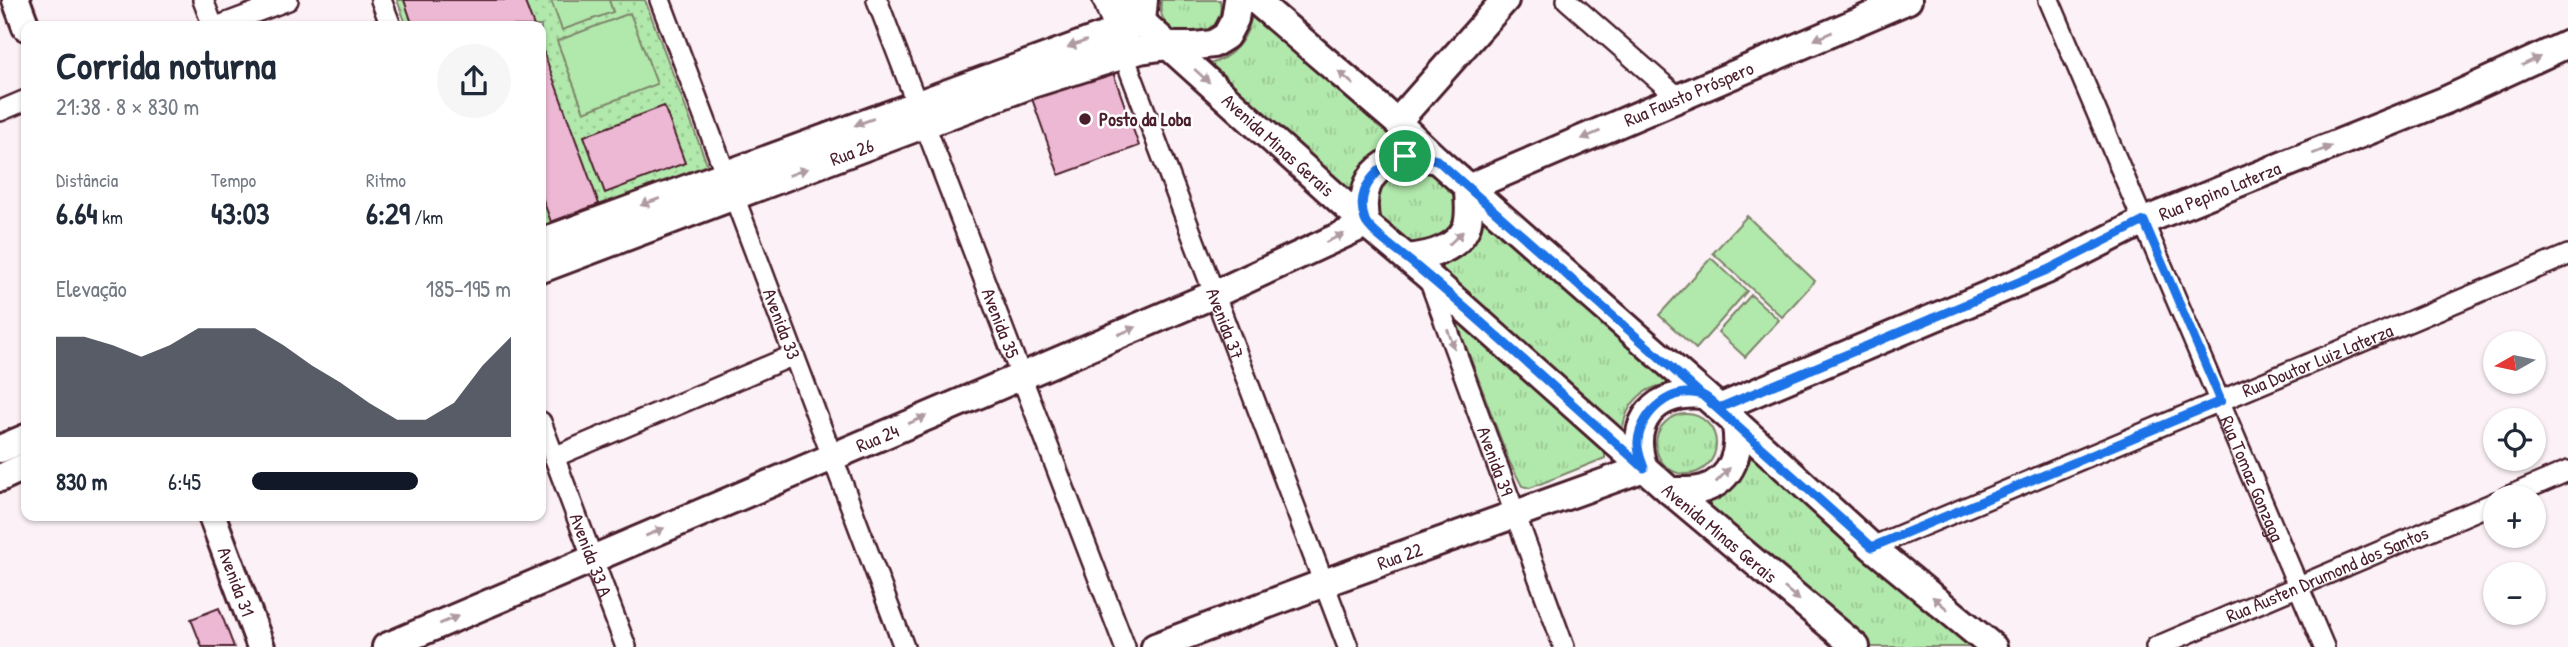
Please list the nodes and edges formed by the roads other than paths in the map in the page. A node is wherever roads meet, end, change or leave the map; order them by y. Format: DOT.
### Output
graph roads {
  1 [pos="16,0"];
  2 [pos="203,0"];
  3 [pos="288,0"];
  4 [pos="381,0"];
  5 [pos="660,0"];
  6 [pos="877,0"];
  7 [pos="1103,0"];
  8 [pos="1114,0"];
  9 [pos="1238,0"];
  10 [pos="1255,0"];
  11 [pos="1505,0"];
  12 [pos="1567,0"];
  13 [pos="2049,0"];
  14 [pos="1890,3"];
  15 [pos="1143,11"];
  16 [pos="24,21"];
  17 [pos="211,21"];
  18 [pos="232,21"];
  19 [pos="389,21"];
  20 [pos="1118,43"];
  21 [pos="2568,44"];
  22 [pos="1168,46"];
  23 [pos="1679,98"];
  24 [pos="21,102"];
  25 [pos="0,111"];
  26 [pos="920,114"];
  27 [pos="1397,122"];
  28 [pos="1437,160"];
  29 [pos="730,185"];
  30 [pos="1468,188"];
  31 [pos="2144,221"];
  32 [pos="1366,224"];
  33 [pos="604,232"];
  34 [pos="546,241"];
  35 [pos="2568,255"];
  36 [pos="1407,258"];
  37 [pos="546,266"];
  38 [pos="1427,275"];
  39 [pos="1215,294"];
  40 [pos="794,355"];
  41 [pos="1021,376"];
  42 [pos="2221,401"];
  43 [pos="1719,408"];
  44 [pos="546,435"];
  45 [pos="21,440"];
  46 [pos="0,449"];
  47 [pos="554,457"];
  48 [pos="832,457"];
  49 [pos="21,468"];
  50 [pos="1644,468"];
  51 [pos="2568,471"];
  52 [pos="0,478"];
  53 [pos="2535,485"];
  54 [pos="1670,491"];
  55 [pos="2483,507"];
  56 [pos="1516,513"];
  57 [pos="214,521"];
  58 [pos="1872,547"];
  59 [pos="592,558"];
  60 [pos="1324,583"];
  61 [pos="2297,585"];
  62 [pos="261,647"];
  63 [pos="386,647"];
  64 [pos="626,647"];
  65 [pos="904,647"];
  66 [pos="1125,647"];
  67 [pos="1155,647"];
  68 [pos="1348,647"];
  69 [pos="1564,647"];
  70 [pos="1856,647"];
  71 [pos="1993,647"];
  72 [pos="2156,647"];
  73 [pos="2324,647"];
  1 -- 16 [label="street"];
  2 -- 17 [label="street"];
  3 -- 18 [label="street"];
  4 -- 19 [label="street"];
  5 -- 29 [label="street, Avenida 33"];
  6 -- 26 [label="street, Avenida 35"];
  7 -- 20 [label="street, Avenida 37"];
  8 -- 15 [label="street, Avenida Minas Gerais"];
  9 -- 22 [label="street, Rua 26"];
  27 -- 10 [label="street, one-way"];
  11 -- 27 [label="street"];
  12 -- 23 [label="street"];
  13 -- 31 [label="street, Rua Tomaz Gonzaga"];
  14 -- 23 [label="street, Rua Fausto Próspero, one-way"];
  15 -- 20 [label="street, Rua 26"];
  15 -- 22 [label="street, Avenida Minas Gerais"];
  20 -- 22 [label="street, Rua 26"];
  20 -- 26 [label="street, Rua 26"];
  20 -- 39 [label="street, Avenida 37"];
  31 -- 21 [label="street, Rua Pepino Laterza, one-way"];
  22 -- 32 [label="street, Avenida Minas Gerais, one-way"];
  23 -- 30 [label="street, Rua Fausto Próspero, one-way"];
  24 -- 25 [label="street"];
  26 -- 29 [label="street, Rua 26"];
  26 -- 41 [label="street, Avenida 35"];
  27 -- 28 [label="street"];
  28 -- 30 [label="street"];
  28 -- 32 [label="street"];
  29 -- 33 [label="street, Rua 26"];
  29 -- 40 [label="street, Avenida 33"];
  36 -- 30 [label="street, one-way"];
  30 -- 43 [label="street"];
  31 -- 42 [label="street, Rua Tomaz Gonzaga"];
  31 -- 43 [label="street, Rua Pepino Laterza"];
  32 -- 36 [label="street, Avenida Minas Gerais"];
  39 -- 32 [label="street, Rua 24, one-way"];
  33 -- 34 [label="street, Rua 26"];
  33 -- 37 [label="street, Rua 26"];
  35 -- 42 [label="street, Rua Doutor Luiz Laterza"];
  36 -- 38 [label="street, Avenida Minas Gerais"];
  38 -- 50 [label="street, Avenida Minas Gerais"];
  38 -- 56 [label="street, Avenida 39, one-way"];
  41 -- 39 [label="street, Rua 24, one-way"];
  39 -- 60 [label="street, Avenida 37"];
  40 -- 47 [label="street"];
  40 -- 48 [label="street, Avenida 33"];
  48 -- 41 [label="street, Rua 24, one-way"];
  41 -- 66 [label="street, Avenida 35"];
  42 -- 58 [label="street, Rua Doutor Luiz Laterza"];
  42 -- 61 [label="street, Rua Tomaz Gonzaga"];
  43 -- 50 [label="street"];
  54 -- 43 [label="street, one-way"];
  43 -- 58 [label="street"];
  44 -- 47 [label="street, Avenida 33 A"];
  45 -- 46 [label="street"];
  47 -- 59 [label="street, Avenida 33 A"];
  59 -- 48 [label="street, Rua 24, one-way"];
  48 -- 65 [label="street, Avenida 33"];
  49 -- 52 [label="street"];
  50 -- 54 [label="street, Avenida Minas Gerais"];
  50 -- 56 [label="street, Rua 22"];
  51 -- 53 [label="street"];
  54 -- 70 [label="street, Avenida Minas Gerais, one-way"];
  55 -- 61 [label="street, Rua Austen Drumond dos Santos"];
  56 -- 60 [label="street, Rua 22"];
  56 -- 69 [label="street, Avenida 39"];
  57 -- 62 [label="street, Avenida 31"];
  71 -- 58 [label="street, one-way"];
  63 -- 59 [label="street, Rua 24, one-way"];
  59 -- 64 [label="street, Avenida 33 A"];
  60 -- 67 [label="street, Rua 22"];
  60 -- 68 [label="street, Avenida 37"];
  61 -- 72 [label="street, Rua Austen Drumond dos Santos"];
  61 -- 73 [label="street, Rua Tomaz Gonzaga"];
}
